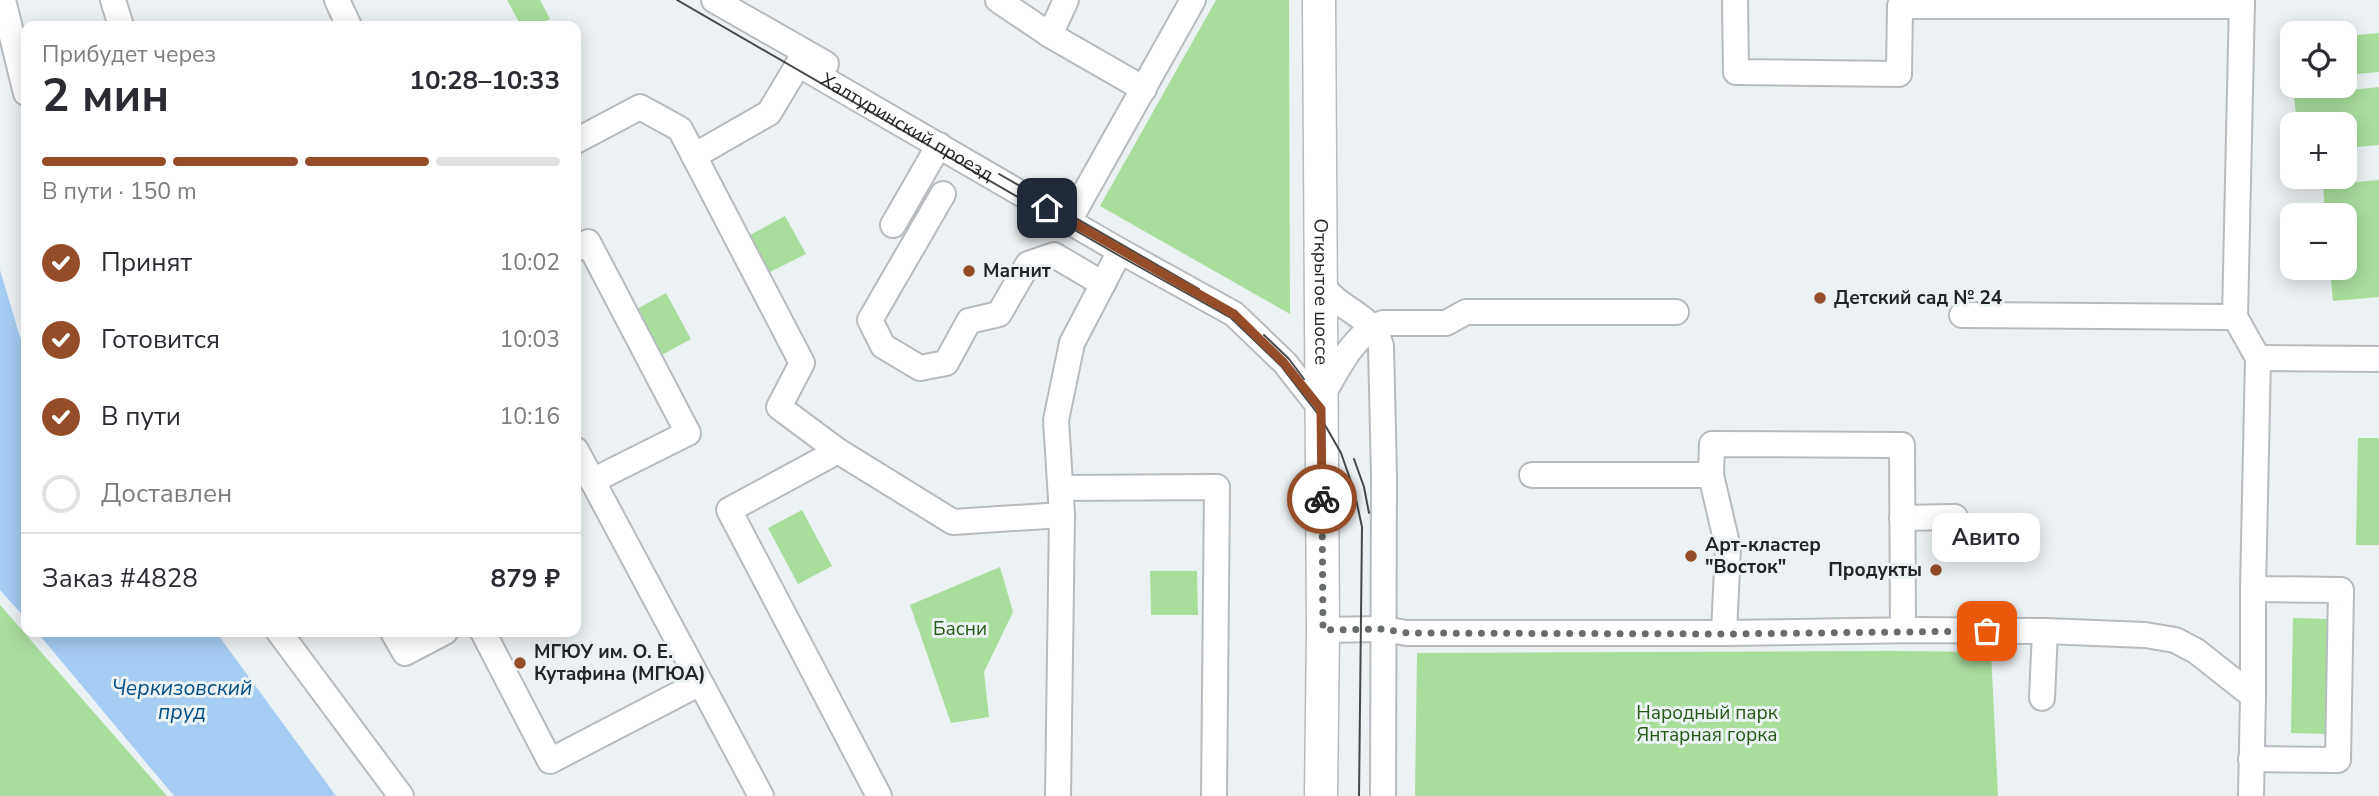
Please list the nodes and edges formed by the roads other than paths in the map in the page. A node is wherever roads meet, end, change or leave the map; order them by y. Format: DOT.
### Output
graph roads {
  1 [pos="3,0"];
  2 [pos="113,0"];
  3 [pos="714,0"];
  4 [pos="998,0"];
  5 [pos="1066,0"];
  6 [pos="1193,0"];
  7 [pos="1319,0"];
  8 [pos="1735,0"];
  9 [pos="2242,3"];
  10 [pos="119,21"];
  11 [pos="1050,35"];
  12 [pos="802,58"];
  13 [pos="21,73"];
  14 [pos="1144,89"];
  15 [pos="581,138"];
  16 [pos="939,145"];
  17 [pos="694,156"];
  18 [pos="943,194"];
  19 [pos="1073,214"];
  20 [pos="893,225"];
  21 [pos="581,246"];
  22 [pos="1120,251"];
  23 [pos="1320,280"];
  24 [pos="1103,284"];
  25 [pos="1676,312"];
  26 [pos="1962,315"];
  27 [pos="2235,317"];
  28 [pos="1373,326"];
  29 [pos="2258,358"];
  30 [pos="2379,359"];
  31 [pos="1321,403"];
  32 [pos="838,451"];
  33 [pos="581,460"];
  34 [pos="1532,475"];
  35 [pos="1711,475"];
  36 [pos="592,481"];
  37 [pos="1060,488"];
  38 [pos="1062,515"];
  39 [pos="1955,517"];
  40 [pos="1902,518"];
  41 [pos="2253,589"];
  42 [pos="1383,629"];
  43 [pos="1323,630"];
  44 [pos="1903,630"];
  45 [pos="2045,631"];
  46 [pos="1724,634"];
  47 [pos="283,637"];
  48 [pos="396,637"];
  49 [pos="435,637"];
  50 [pos="486,637"];
  51 [pos="700,683"];
  52 [pos="2253,696"];
  53 [pos="2042,698"];
  54 [pos="2251,759"];
  55 [pos="401,796"];
  56 [pos="761,796"];
  57 [pos="879,796"];
  58 [pos="1058,796"];
  59 [pos="1214,796"];
  60 [pos="1321,796"];
  61 [pos="1383,796"];
  62 [pos="2251,796"];
  1 -- 13 [label="street"];
  2 -- 10 [label="street"];
  3 -- 12 [label="street"];
  4 -- 11 [label="street"];
  5 -- 11 [label="street"];
  6 -- 14 [label="street"];
  7 -- 23 [label="main road, Открытое шоссе"];
  8 -- 9 [label="street"];
  9 -- 27 [label="street"];
  11 -- 14 [label="street"];
  12 -- 16 [label="street, Халтуринский проезд"];
  12 -- 17 [label="street"];
  12 -- 19 [label="street"];
  14 -- 19 [label="street"];
  15 -- 17 [label="street"];
  16 -- 19 [label="street, Халтуринский проезд"];
  16 -- 20 [label="street"];
  17 -- 32 [label="street"];
  18 -- 24 [label="street"];
  19 -- 22 [label="street, Халтуринский проезд"];
  21 -- 36 [label="street"];
  22 -- 24 [label="street"];
  22 -- 31 [label="street, Халтуринский проезд"];
  23 -- 28 [label="street"];
  23 -- 31 [label="main road, Открытое шоссе"];
  24 -- 37 [label="street"];
  25 -- 28 [label="street"];
  26 -- 27 [label="street"];
  27 -- 29 [label="street"];
  28 -- 31 [label="street"];
  28 -- 42 [label="street"];
  29 -- 30 [label="street"];
  29 -- 41 [label="street"];
  31 -- 43 [label="main road, Открытое шоссе"];
  32 -- 38 [label="street"];
  32 -- 57 [label="street"];
  33 -- 36 [label="street"];
  34 -- 35 [label="street"];
  35 -- 40 [label="street"];
  35 -- 46 [label="street"];
  36 -- 51 [label="street"];
  37 -- 38 [label="street"];
  37 -- 59 [label="street"];
  38 -- 58 [label="street"];
  39 -- 40 [label="street"];
  40 -- 44 [label="street"];
  41 -- 52 [label="street"];
  41 -- 54 [label="street"];
  42 -- 43 [label="street"];
  42 -- 46 [label="street"];
  42 -- 61 [label="street"];
  43 -- 60 [label="main road, Открытое шоссе"];
  44 -- 45 [label="street"];
  44 -- 46 [label="street"];
  45 -- 52 [label="street"];
  45 -- 53 [label="street"];
  47 -- 55 [label="street"];
  48 -- 49 [label="street"];
  50 -- 51 [label="street"];
  51 -- 56 [label="street"];
  52 -- 54 [label="street"];
  54 -- 62 [label="street"];
}
